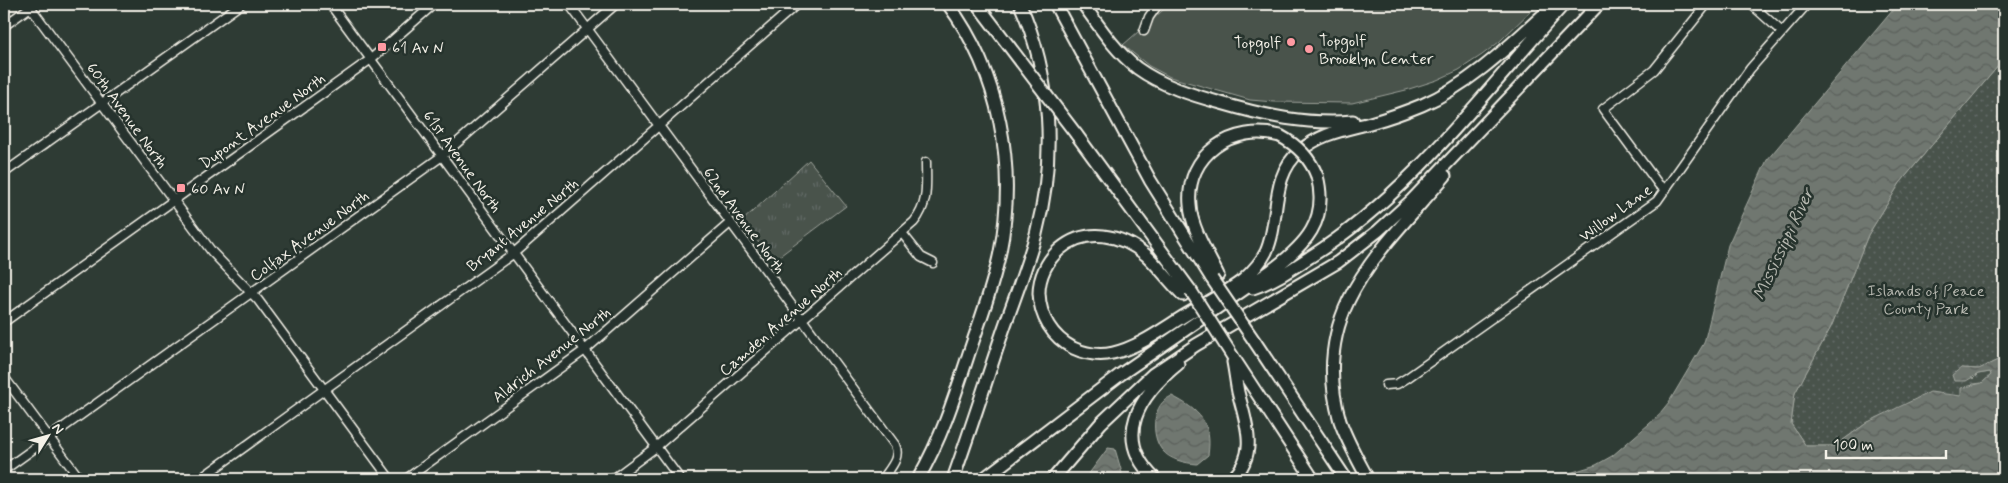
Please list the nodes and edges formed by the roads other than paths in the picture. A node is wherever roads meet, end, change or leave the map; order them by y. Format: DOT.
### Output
graph roads {
  1 [pos="241,4"];
  2 [pos="330,4"];
  3 [pos="434,4"];
  4 [pos="569,4"];
  5 [pos="616,4"];
  6 [pos="797,4"];
  7 [pos="948,4"];
  8 [pos="977,4"];
  9 [pos="1020,4"];
  10 [pos="1055,4"];
  11 [pos="1083,4"];
  12 [pos="1158,4"];
  13 [pos="1554,4"];
  14 [pos="1564,4"];
  15 [pos="1599,4"];
  16 [pos="1707,4"];
  17 [pos="1751,4"];
  18 [pos="1807,4"];
  19 [pos="31,5"];
  20 [pos="4,26"];
  21 [pos="588,29"];
  22 [pos="1144,32"];
  23 [pos="1782,32"];
  24 [pos="371,59"];
  25 [pos="1525,81"];
  26 [pos="103,103"];
  27 [pos="1413,108"];
  28 [pos="659,126"];
  29 [pos="442,156"];
  30 [pos="926,162"];
  31 [pos="4,173"];
  32 [pos="1666,189"];
  33 [pos="174,200"];
  34 [pos="730,223"];
  35 [pos="902,233"];
  36 [pos="514,253"];
  37 [pos="933,263"];
  38 [pos="1215,277"];
  39 [pos="1242,291"];
  40 [pos="251,293"];
  41 [pos="1187,293"];
  42 [pos="1266,304"];
  43 [pos="802,319"];
  44 [pos="4,322"];
  45 [pos="585,350"];
  46 [pos="1233,357"];
  47 [pos="4,377"];
  48 [pos="1386,385"];
  49 [pos="324,389"];
  50 [pos="49,437"];
  51 [pos="656,447"];
  52 [pos="4,470"];
  53 [pos="80,479"];
  54 [pos="200,479"];
  55 [pos="390,479"];
  56 [pos="406,479"];
  57 [pos="612,479"];
  58 [pos="680,479"];
  59 [pos="883,479"];
  60 [pos="918,479"];
  61 [pos="953,479"];
  62 [pos="983,479"];
  63 [pos="1053,479"];
  64 [pos="1154,479"];
  65 [pos="1232,479"];
  66 [pos="1313,479"];
  67 [pos="1346,479"];
  68 [pos="1368,479"];
  1 -- 26 [label="street"];
  2 -- 24 [label="street, 61st Avenue North"];
  3 -- 24 [label="street, Dupont Avenue North"];
  4 -- 21 [label="street, 62nd Avenue North"];
  5 -- 21 [label="street, Colfax Avenue North"];
  6 -- 28 [label="street, Bryant Avenue North"];
  7 -- 60 [label="highway"];
  8 -- 41 [label="highway, bridge"];
  9 -- 61 [label="highway"];
  10 -- 38 [label="highway"];
  11 -- 27 [label="highway"];
  12 -- 22 [label="street"];
  13 -- 27 [label="highway"];
  14 -- 39 [label="highway"];
  15 -- 25 [label="highway"];
  16 -- 32 [label="street"];
  17 -- 23 [label="street"];
  18 -- 23 [label="street, Willow Lane"];
  19 -- 20 [label="street"];
  19 -- 26 [label="street, 60th Avenue North"];
  21 -- 28 [label="street, 62nd Avenue North"];
  21 -- 29 [label="street, Colfax Avenue North"];
  23 -- 32 [label="street, Willow Lane"];
  24 -- 29 [label="street, 61st Avenue North"];
  24 -- 33 [label="street, Dupont Avenue North"];
  25 -- 42 [label="highway"];
  25 -- 68 [label="highway"];
  26 -- 31 [label="street"];
  26 -- 33 [label="street, 60th Avenue North"];
  27 -- 41 [label="highway"];
  28 -- 34 [label="street, 62nd Avenue North"];
  28 -- 36 [label="street, Bryant Avenue North"];
  29 -- 36 [label="street, 61st Avenue North"];
  29 -- 40 [label="street, Colfax Avenue North"];
  30 -- 35 [label="street, Camden Avenue North"];
  32 -- 48 [label="street, Willow Lane"];
  33 -- 40 [label="street, 60th Avenue North"];
  33 -- 44 [label="street, Dupont Avenue North"];
  34 -- 43 [label="street, 62nd Avenue North"];
  34 -- 45 [label="street, Aldrich Avenue North"];
  35 -- 37 [label="street"];
  35 -- 43 [label="street, Camden Avenue North"];
  36 -- 45 [label="street, 61st Avenue North"];
  36 -- 49 [label="street, Bryant Avenue North"];
  38 -- 39 [label="highway, bridge"];
  38 -- 67 [label="highway, bridge"];
  39 -- 62 [label="highway"];
  40 -- 49 [label="street, 60th Avenue North"];
  40 -- 50 [label="street, Colfax Avenue North"];
  41 -- 46 [label="highway, bridge"];
  42 -- 63 [label="highway"];
  42 -- 64 [label="highway"];
  43 -- 51 [label="street, Camden Avenue North"];
  43 -- 59 [label="street, 62nd Avenue North"];
  45 -- 51 [label="street, 61st Avenue North"];
  45 -- 56 [label="street, Aldrich Avenue North"];
  46 -- 65 [label="highway"];
  46 -- 66 [label="highway"];
  47 -- 50 [label="street"];
  49 -- 54 [label="street, Bryant Avenue North"];
  49 -- 55 [label="street, 60th Avenue North"];
  50 -- 52 [label="street, Colfax Avenue North"];
  50 -- 53 [label="street"];
  51 -- 57 [label="street, Camden Avenue North"];
  51 -- 58 [label="street, 61st Avenue North"];
}
